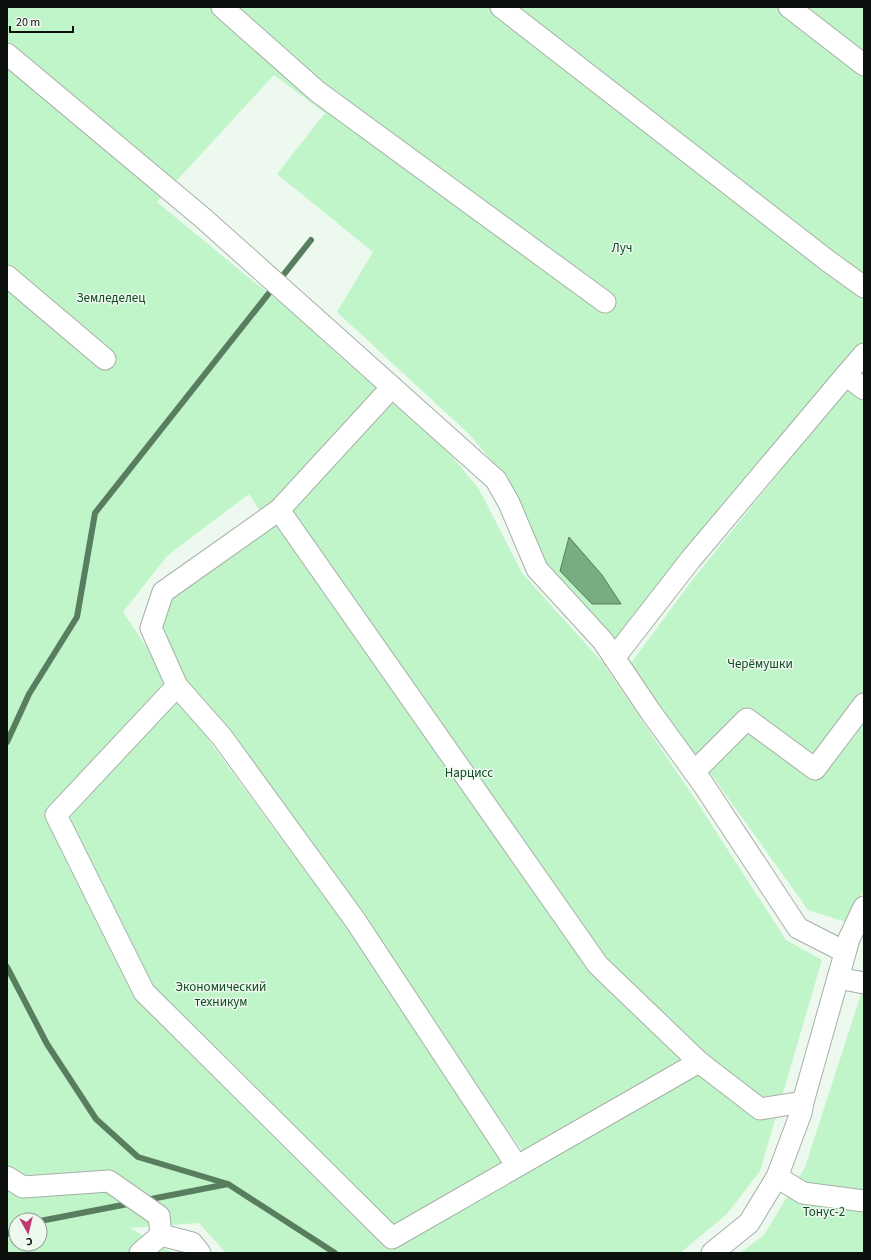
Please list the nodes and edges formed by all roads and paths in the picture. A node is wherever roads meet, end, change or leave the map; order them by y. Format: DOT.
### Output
graph roads {
  1 [pos="222,7"];
  2 [pos="502,7"];
  3 [pos="789,7"];
  4 [pos="7,54"];
  5 [pos="864,65"];
  6 [pos="7,276"];
  7 [pos="864,287"];
  8 [pos="605,302"];
  9 [pos="864,354"];
  10 [pos="105,359"];
  11 [pos="846,376"];
  12 [pos="392,387"];
  13 [pos="864,389"];
  14 [pos="278,510"];
  15 [pos="614,658"];
  16 [pos="177,686"];
  17 [pos="864,704"];
  18 [pos="694,772"];
  19 [pos="864,907"];
  20 [pos="845,952"];
  21 [pos="838,978"];
  22 [pos="864,982"];
  23 [pos="699,1062"];
  24 [pos="803,1102"];
  25 [pos="517,1166"];
  26 [pos="777,1176"];
  27 [pos="7,1177"];
  28 [pos="864,1201"];
  29 [pos="161,1235"];
  30 [pos="140,1253"];
  31 [pos="200,1253"];
  32 [pos="712,1253"];
  1 -- 8 [label="street"];
  2 -- 7 [label="street"];
  3 -- 5 [label="street"];
  4 -- 12 [label="street"];
  6 -- 10 [label="street"];
  9 -- 11 [label="street"];
  11 -- 13 [label="street"];
  11 -- 15 [label="street"];
  12 -- 14 [label="street"];
  12 -- 15 [label="street"];
  14 -- 16 [label="street"];
  14 -- 23 [label="street"];
  15 -- 18 [label="street"];
  16 -- 25 [label="street"];
  16 -- 25 [label="street"];
  17 -- 18 [label="street"];
  18 -- 20 [label="street"];
  19 -- 20 [label="street"];
  20 -- 21 [label="street"];
  21 -- 22 [label="street"];
  21 -- 24 [label="street"];
  23 -- 24 [label="street"];
  23 -- 25 [label="street"];
  24 -- 26 [label="street"];
  26 -- 28 [label="street"];
  26 -- 32 [label="street"];
  27 -- 29 [label="street"];
  29 -- 30 [label="street"];
  29 -- 31 [label="street"];
}
